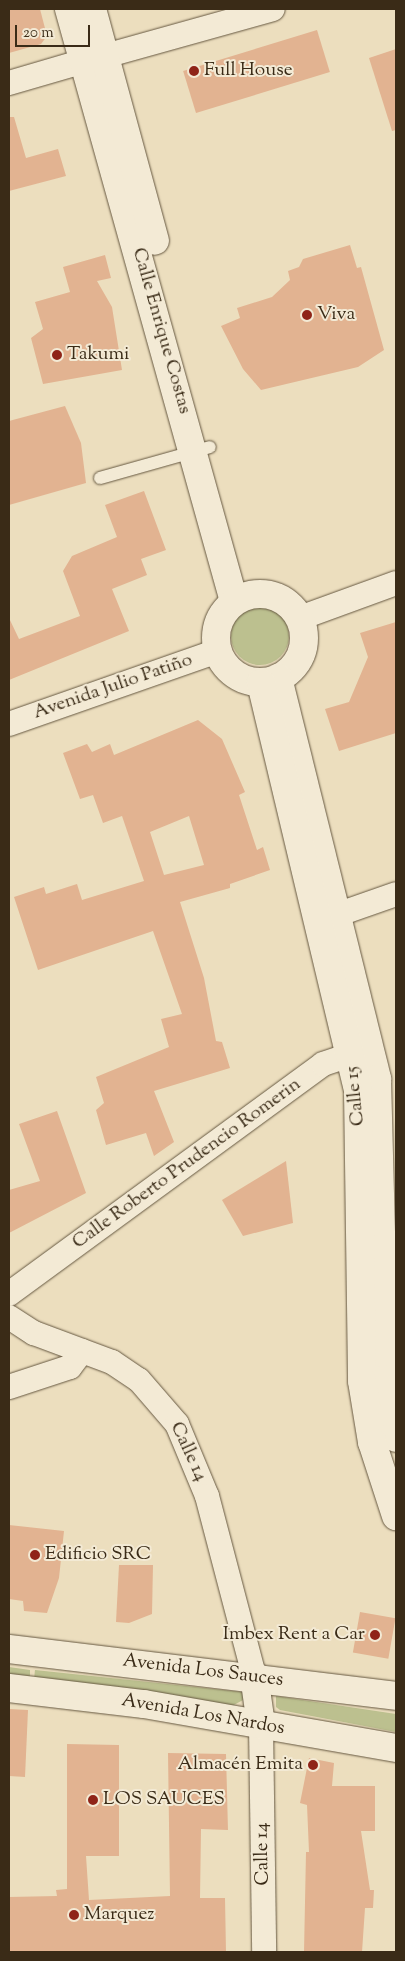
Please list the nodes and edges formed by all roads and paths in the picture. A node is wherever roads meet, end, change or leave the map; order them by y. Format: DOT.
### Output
graph roads {
  1 [pos="69,9"];
  2 [pos="92,9"];
  3 [pos="273,9"];
  4 [pos="95,59"];
  5 [pos="9,83"];
  6 [pos="203,449"];
  7 [pos="100,478"];
  8 [pos="396,584"];
  9 [pos="242,598"];
  10 [pos="300,618"];
  11 [pos="217,651"];
  12 [pos="270,680"];
  13 [pos="9,724"];
  14 [pos="396,894"];
  15 [pos="339,914"];
  16 [pos="362,1050"];
  17 [pos="9,1294"];
  18 [pos="9,1317"];
  19 [pos="381,1320"];
  20 [pos="82,1351"];
  21 [pos="9,1387"];
  22 [pos="396,1438"];
  23 [pos="396,1516"];
  24 [pos="9,1649"];
  25 [pos="254,1675"];
  26 [pos="9,1688"];
  27 [pos="396,1696"];
  28 [pos="261,1725"];
  29 [pos="396,1748"];
  30 [pos="264,1952"];
  1 -- 4 [label="street"];
  2 -- 4 [label="street"];
  3 -- 4 [label="street"];
  4 -- 5 [label="street"];
  4 -- 6 [label="street, Calle Enrique Costas"];
  6 -- 7 [label="lane"];
  6 -- 9 [label="street, Calle Enrique Costas"];
  8 -- 10 [label="street"];
  9 -- 10 [label="street"];
  9 -- 11 [label="street"];
  10 -- 12 [label="street"];
  11 -- 12 [label="street"];
  11 -- 13 [label="street, Avenida Julio Patiño"];
  12 -- 15 [label="street, Calle 15"];
  12 -- 16 [label="street, Calle 15"];
  14 -- 15 [label="street"];
  15 -- 16 [label="street, Calle 15"];
  16 -- 17 [label="street, Calle Roberto Prudencio Romerin"];
  16 -- 19 [label="street, Calle 15"];
  18 -- 20 [label="street, Calle 14"];
  19 -- 22 [label="street, Calle 15"];
  19 -- 23 [label="street, Calle 15"];
  20 -- 21 [label="street"];
  20 -- 25 [label="street, Calle 14"];
  24 -- 25 [label="street, Avenida Los Sauces"];
  25 -- 27 [label="street, Avenida Los Sauces"];
  25 -- 28 [label="street"];
  26 -- 28 [label="street, Avenida Los Nardos"];
  28 -- 29 [label="street, Avenida Los Nardos"];
  28 -- 30 [label="street, Calle 14"];
}
